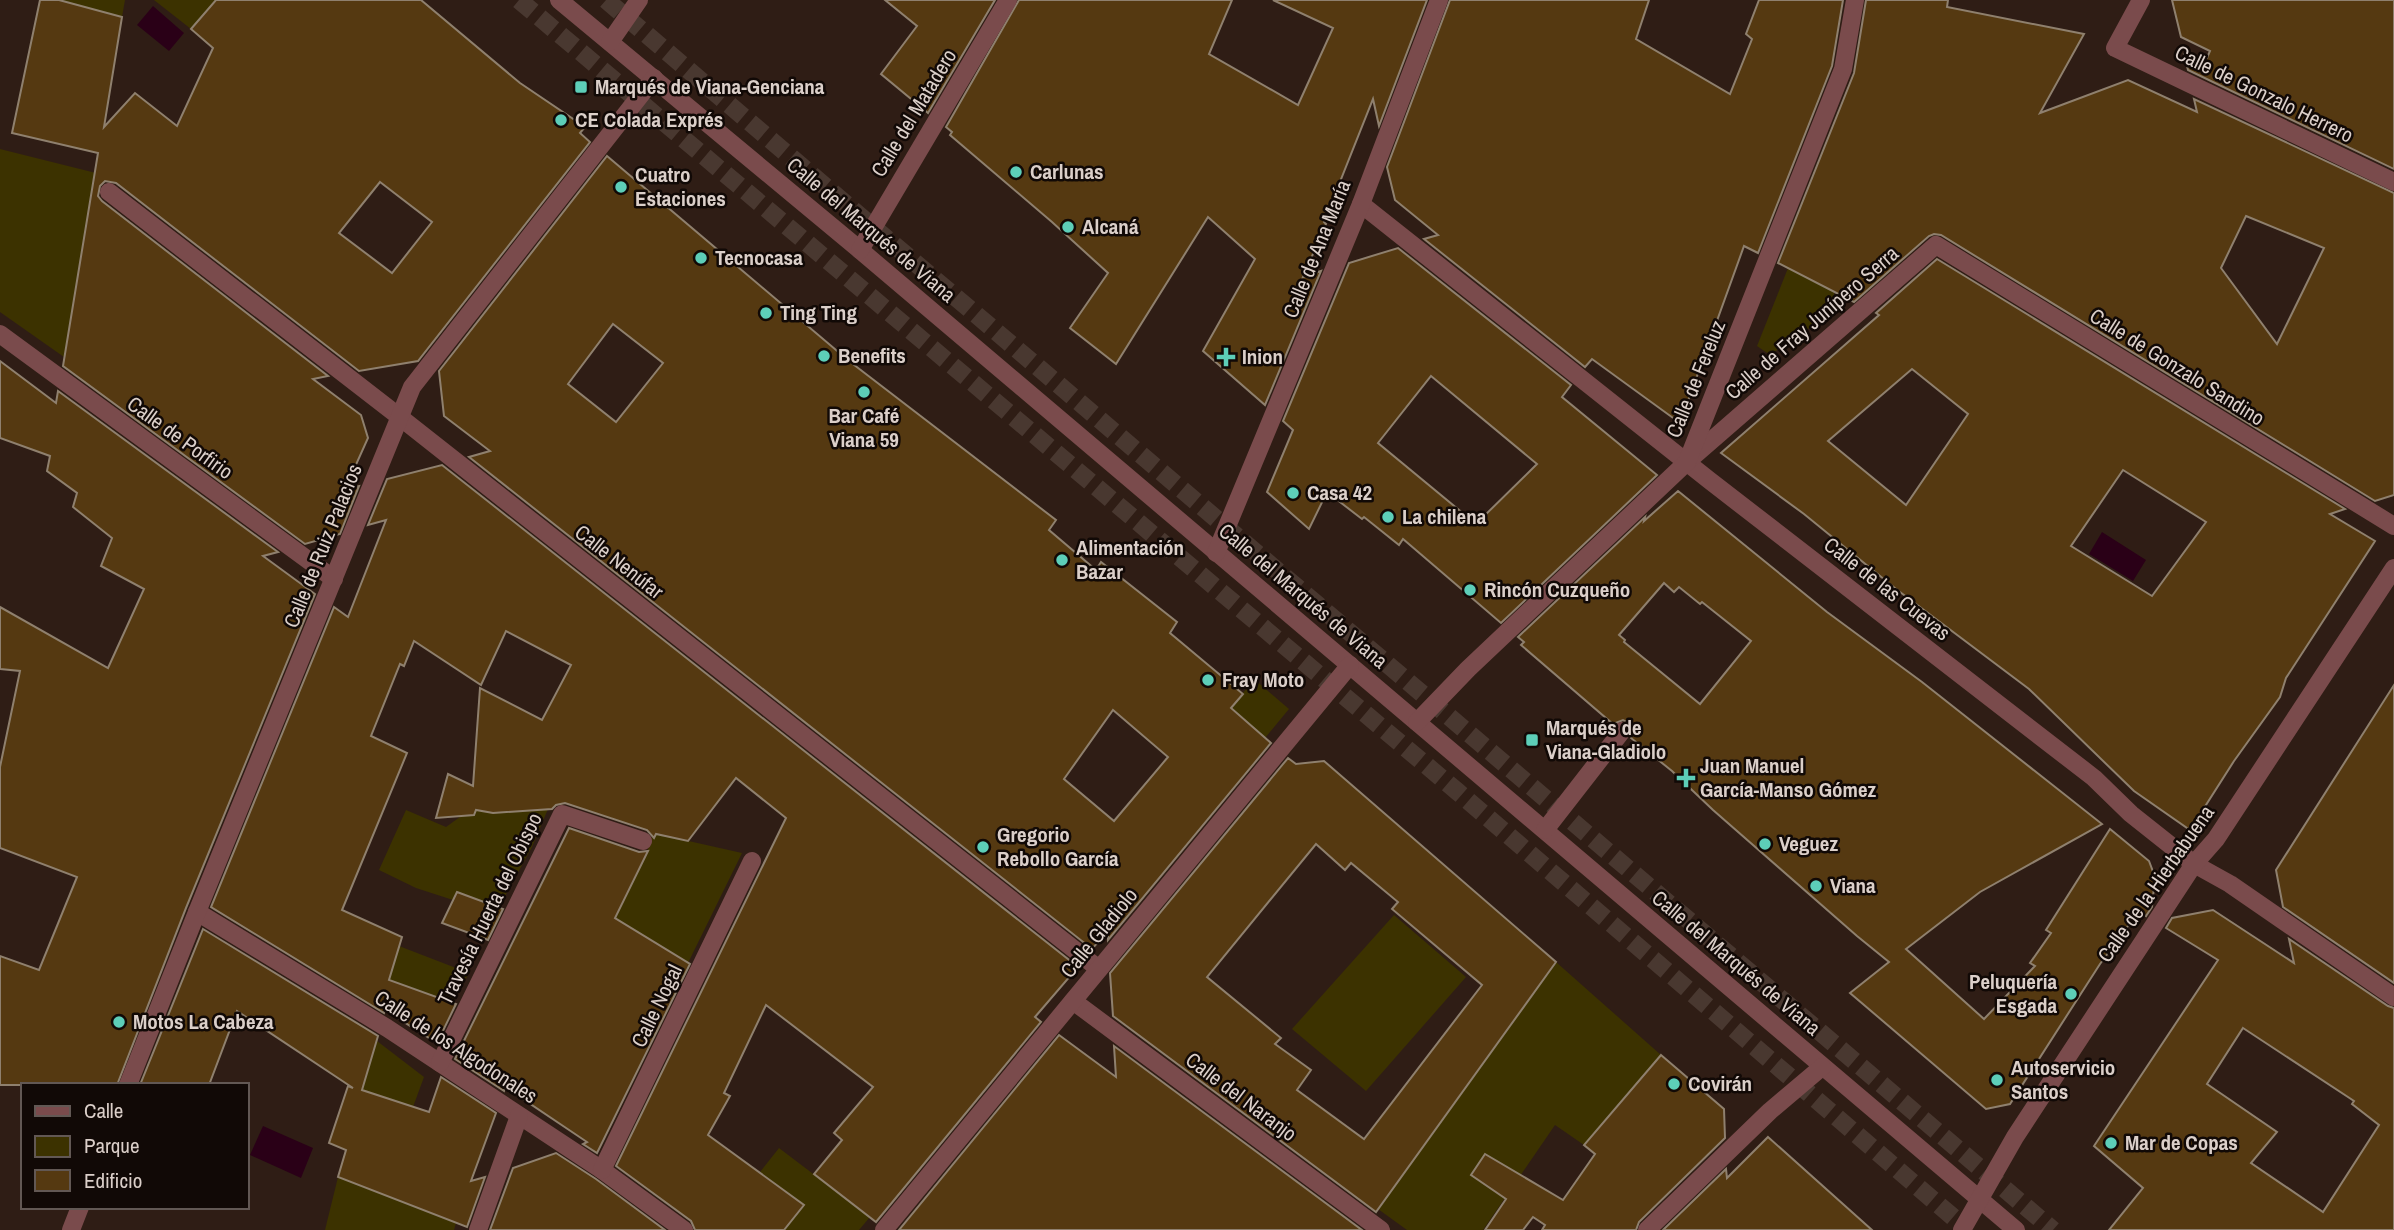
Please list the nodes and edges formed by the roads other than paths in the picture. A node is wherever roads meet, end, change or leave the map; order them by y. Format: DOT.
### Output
graph roads {
  1 [pos="559,0"];
  2 [pos="639,0"];
  3 [pos="1008,0"];
  4 [pos="1439,0"];
  5 [pos="1855,0"];
  6 [pos="2141,0"];
  7 [pos="610,42"];
  8 [pos="654,78"];
  9 [pos="2394,182"];
  10 [pos="109,192"];
  11 [pos="1362,204"];
  12 [pos="1936,245"];
  13 [pos="860,250"];
  14 [pos="0,334"];
  15 [pos="401,418"];
  16 [pos="1687,462"];
  17 [pos="2394,526"];
  18 [pos="1216,553"];
  19 [pos="2394,568"];
  20 [pos="334,579"];
  21 [pos="1350,665"];
  22 [pos="1417,722"];
  23 [pos="1622,731"];
  24 [pos="1545,830"];
  25 [pos="643,841"];
  26 [pos="752,861"];
  27 [pos="2194,864"];
  28 [pos="197,912"];
  29 [pos="1099,968"];
  30 [pos="2394,997"];
  31 [pos="1073,1001"];
  32 [pos="440,1063"];
  33 [pos="1822,1067"];
  34 [pos="129,1083"];
  35 [pos="519,1116"];
  36 [pos="603,1170"];
  37 [pos="1980,1199"];
  38 [pos="79,1209"];
  39 [pos="71,1230"];
  40 [pos="478,1230"];
  41 [pos="684,1230"];
  42 [pos="884,1230"];
  43 [pos="1381,1230"];
  44 [pos="1647,1230"];
  45 [pos="1962,1230"];
  46 [pos="2016,1230"];
  1 -- 7 [label="street, Calle del Marqués de Viana"];
  2 -- 7 [label="street"];
  3 -- 13 [label="street, Calle del Matadero"];
  4 -- 11 [label="street, Calle de Ana María"];
  5 -- 16 [label="street, Calle de Fereluz"];
  6 -- 9 [label="street, Calle de Gonzalo Herrero"];
  7 -- 8 [label="street, Calle del Marqués de Viana"];
  8 -- 13 [label="street, Calle del Marqués de Viana"];
  8 -- 15 [label="street, Calle de Ruiz Palacios"];
  10 -- 15 [label="street, Calle Nenúfar"];
  11 -- 16 [label="street, Calle de las Cuevas"];
  11 -- 18 [label="street, Calle de Ana María"];
  12 -- 16 [label="street, Calle de Fray Junípero Serra"];
  12 -- 17 [label="street, Calle de Gonzalo Sandino"];
  13 -- 18 [label="street, Calle del Marqués de Viana"];
  14 -- 20 [label="street, Calle de Porfirio"];
  15 -- 20 [label="street, Calle de Ruiz Palacios"];
  15 -- 29 [label="street, Calle Nenúfar"];
  16 -- 22 [label="street, Calle de Fereluz"];
  16 -- 27 [label="street, Calle de las Cuevas"];
  18 -- 21 [label="street, Calle del Marqués de Viana"];
  19 -- 27 [label="street, Calle de la Hierbabuena"];
  20 -- 28 [label="street, Calle de Ruiz Palacios"];
  21 -- 22 [label="street, Calle del Marqués de Viana"];
  21 -- 29 [label="street, Calle Gladiolo"];
  22 -- 24 [label="street, Calle del Marqués de Viana"];
  23 -- 24 [label="street"];
  24 -- 33 [label="street, Calle del Marqués de Viana"];
  25 -- 32 [label="street, Travesía Huerta del Obispo"];
  26 -- 36 [label="street, Calle Nogal"];
  27 -- 30 [label="street, Calle de las Cuevas"];
  27 -- 37 [label="street, Calle de la Hierbabuena"];
  28 -- 32 [label="street, Calle de los Algodonales"];
  28 -- 34 [label="street, Calle de Ruiz Palacios"];
  29 -- 31 [label="street, Calle Gladiolo"];
  31 -- 42 [label="street, Calle Gladiolo"];
  31 -- 43 [label="street, Calle del Naranjo"];
  32 -- 35 [label="street, Calle de los Algodonales"];
  33 -- 37 [label="street, Calle del Marqués de Viana"];
  33 -- 44 [label="street"];
  35 -- 36 [label="street, Calle de los Algodonales"];
  35 -- 40 [label="street"];
  36 -- 41 [label="street, Calle de los Algodonales"];
  37 -- 45 [label="street, Calle de la Hierbabuena"];
  37 -- 46 [label="street, Calle del Marqués de Viana"];
  38 -- 39 [label="street"];
}
